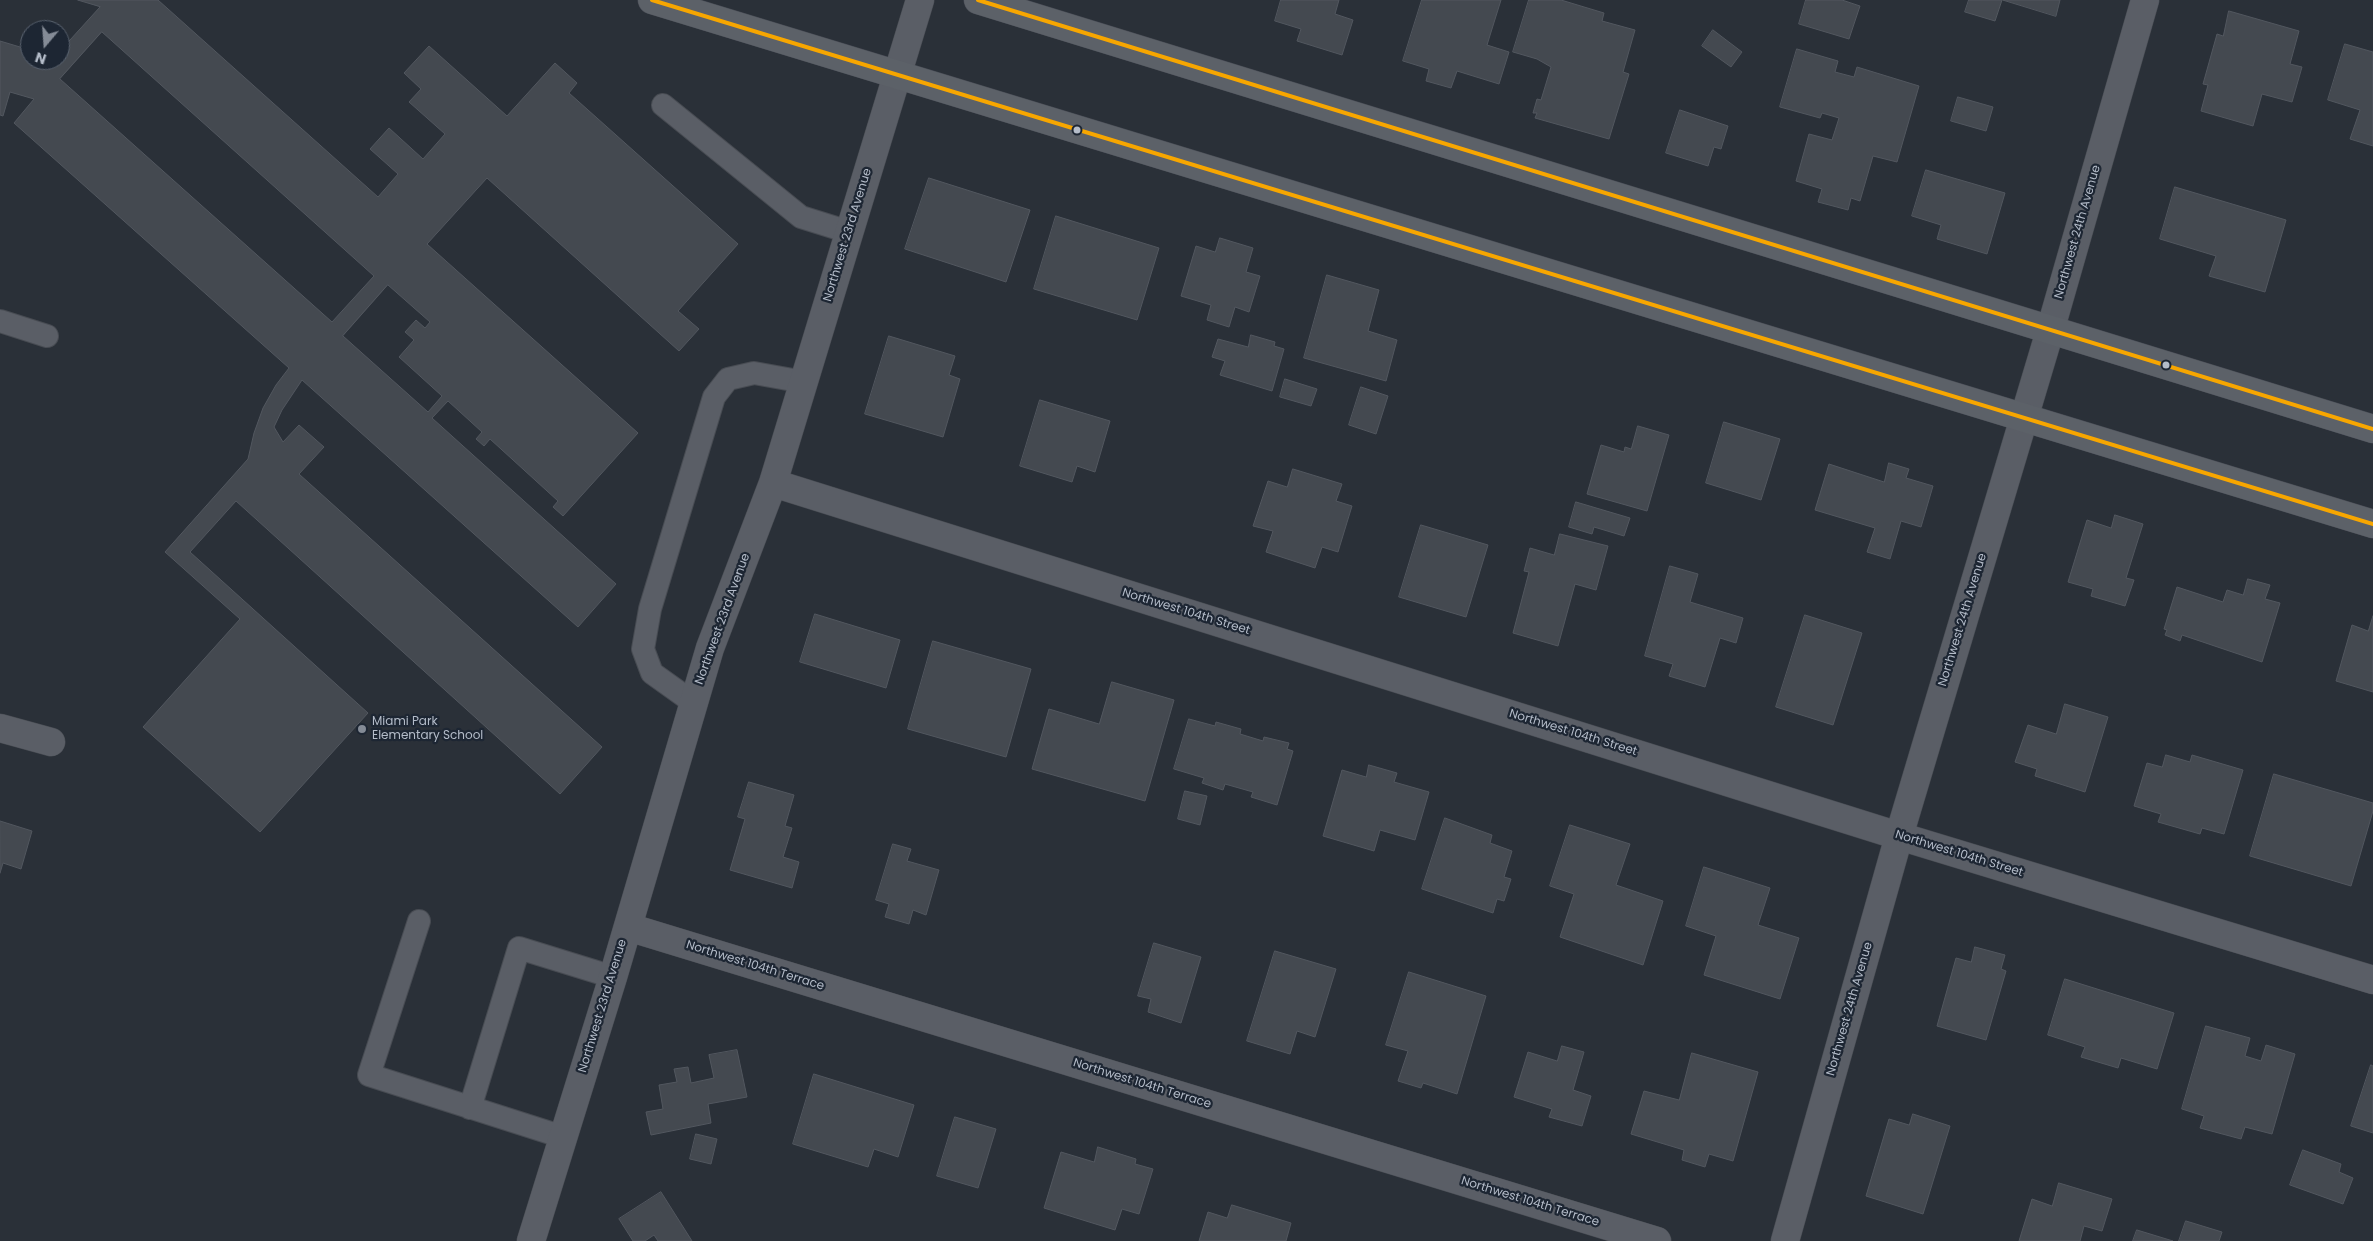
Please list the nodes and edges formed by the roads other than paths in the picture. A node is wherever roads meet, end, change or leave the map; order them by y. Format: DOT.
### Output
graph roads {
  1 [pos="652,0"];
  2 [pos="920,0"];
  3 [pos="978,0"];
  4 [pos="2145,0"];
  5 [pos="897,74"];
  6 [pos="663,105"];
  7 [pos="849,232"];
  8 [pos="0,321"];
  9 [pos="2050,331"];
  10 [pos="47,336"];
  11 [pos="804,382"];
  12 [pos="2024,417"];
  13 [pos="2373,429"];
  14 [pos="773,483"];
  15 [pos="2373,524"];
  16 [pos="694,703"];
  17 [pos="0,728"];
  18 [pos="51,742"];
  19 [pos="1899,836"];
  20 [pos="419,921"];
  21 [pos="628,927"];
  22 [pos="613,977"];
  23 [pos="2373,980"];
  24 [pos="470,1108"];
  25 [pos="563,1137"];
  26 [pos="531,1241"];
  27 [pos="1657,1241"];
  28 [pos="1785,1241"];
  1 -- 5 [label="main road"];
  2 -- 5 [label="street, Northwest 23rd Avenue"];
  3 -- 9 [label="main road"];
  4 -- 9 [label="street, Northwest 24th Avenue"];
  5 -- 7 [label="street, Northwest 23rd Avenue"];
  5 -- 12 [label="main road"];
  6 -- 7 [label="lane"];
  7 -- 11 [label="street, Northwest 23rd Avenue"];
  8 -- 10 [label="lane"];
  9 -- 12 [label="street, Northwest 24th Avenue"];
  9 -- 13 [label="main road"];
  11 -- 14 [label="street, Northwest 23rd Avenue"];
  11 -- 16 [label="lane"];
  12 -- 15 [label="main road"];
  12 -- 19 [label="street, Northwest 24th Avenue"];
  14 -- 16 [label="street, Northwest 23rd Avenue"];
  14 -- 19 [label="street, Northwest 104th Street"];
  16 -- 21 [label="street, Northwest 23rd Avenue"];
  17 -- 18 [label="street"];
  19 -- 23 [label="street, Northwest 104th Street"];
  19 -- 28 [label="street, Northwest 24th Avenue"];
  20 -- 24 [label="lane"];
  21 -- 22 [label="street, Northwest 23rd Avenue"];
  21 -- 27 [label="street, Northwest 104th Terrace"];
  22 -- 24 [label="lane"];
  22 -- 25 [label="street, Northwest 23rd Avenue"];
  24 -- 25 [label="lane"];
  25 -- 26 [label="street, Northwest 23rd Avenue"];
}
